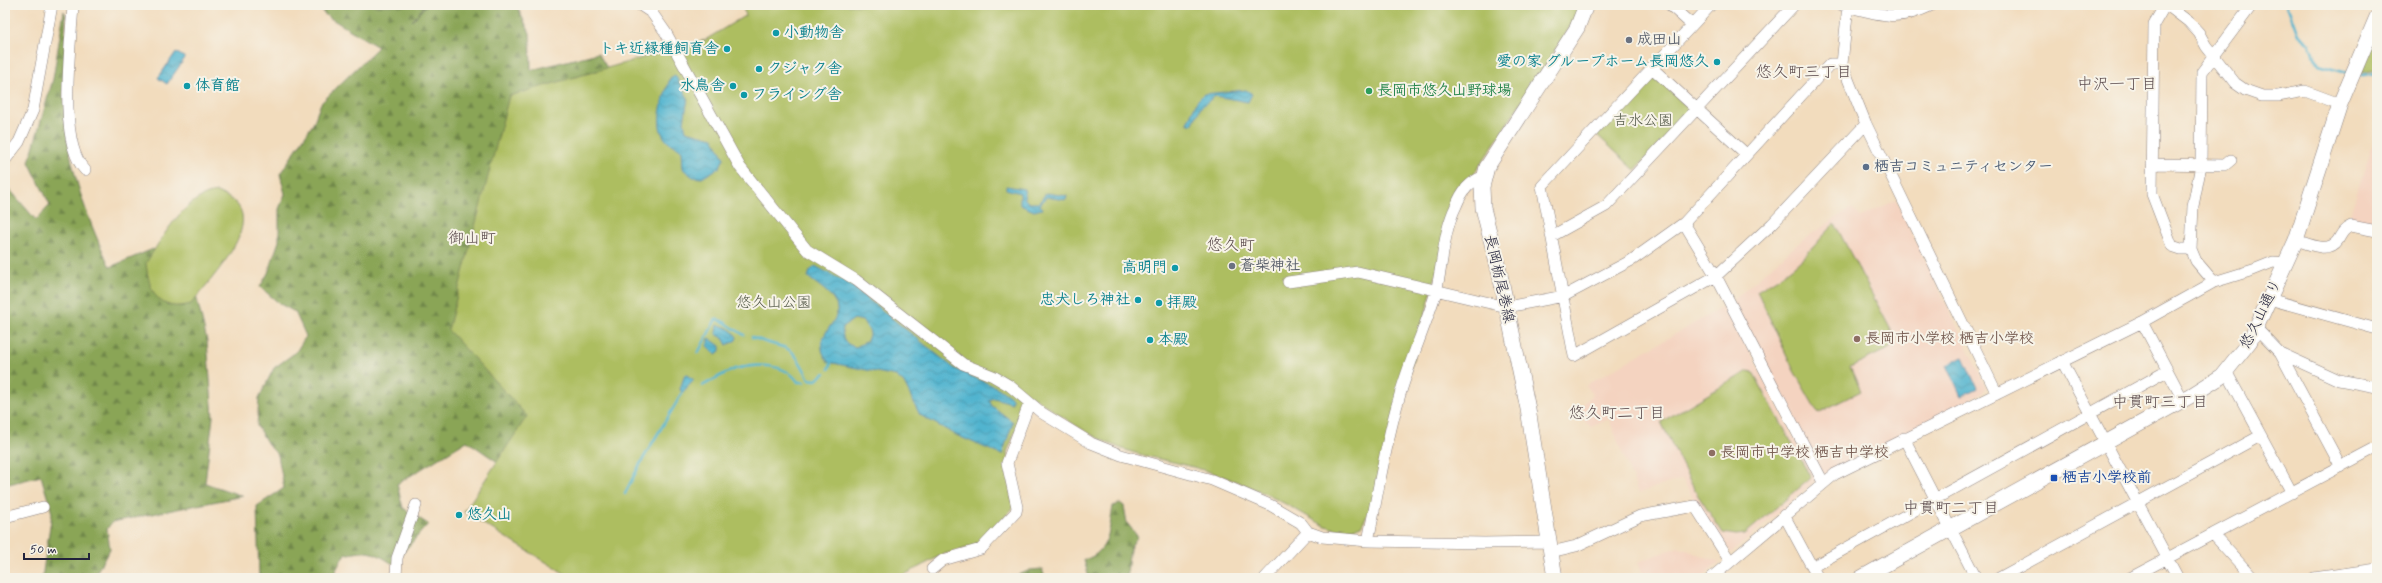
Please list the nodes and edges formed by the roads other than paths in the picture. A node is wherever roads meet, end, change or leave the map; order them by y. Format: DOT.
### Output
graph roads {
  1 [pos="52,5"];
  2 [pos="73,5"];
  3 [pos="640,5"];
  4 [pos="1586,5"];
  5 [pos="1670,5"];
  6 [pos="1711,5"];
  7 [pos="1794,5"];
  8 [pos="1932,5"];
  9 [pos="2166,5"];
  10 [pos="2252,5"];
  11 [pos="1846,6"];
  12 [pos="652,9"];
  13 [pos="1917,9"];
  14 [pos="2377,17"];
  15 [pos="1692,25"];
  16 [pos="2213,55"];
  17 [pos="1842,64"];
  18 [pos="1651,67"];
  19 [pos="2340,104"];
  20 [pos="1695,110"];
  21 [pos="1866,124"];
  22 [pos="1746,154"];
  23 [pos="5,160"];
  24 [pos="2231,160"];
  25 [pos="2152,164"];
  26 [pos="2200,165"];
  27 [pos="85,170"];
  28 [pos="1484,176"];
  29 [pos="1684,223"];
  30 [pos="2377,231"];
  31 [pos="1552,236"];
  32 [pos="2296,240"];
  33 [pos="2191,249"];
  34 [pos="2285,263"];
  35 [pos="1716,276"];
  36 [pos="1288,282"];
  37 [pos="2214,282"];
  38 [pos="1436,290"];
  39 [pos="1564,296"];
  40 [pos="2269,300"];
  41 [pos="1507,308"];
  42 [pos="2142,322"];
  43 [pos="2256,328"];
  44 [pos="2377,329"];
  45 [pos="2280,353"];
  46 [pos="2062,362"];
  47 [pos="2167,371"];
  48 [pos="2226,371"];
  49 [pos="2377,387"];
  50 [pos="1997,394"];
  51 [pos="2183,400"];
  52 [pos="1029,404"];
  53 [pos="2090,412"];
  54 [pos="2260,436"];
  55 [pos="1904,438"];
  56 [pos="2106,443"];
  57 [pos="2377,447"];
  58 [pos="2341,467"];
  59 [pos="1823,482"];
  60 [pos="2292,493"];
  61 [pos="1936,497"];
  62 [pos="2138,503"];
  63 [pos="416,505"];
  64 [pos="43,507"];
  65 [pos="1784,515"];
  66 [pos="5,517"];
  67 [pos="1952,528"];
  68 [pos="1308,532"];
  69 [pos="2214,534"];
  70 [pos="1368,541"];
  71 [pos="1550,547"];
  72 [pos="2167,558"];
  73 [pos="1730,562"];
  74 [pos="1812,567"];
  75 [pos="932,569"];
  76 [pos="2377,570"];
  77 [pos="2358,575"];
  78 [pos="396,578"];
  79 [pos="1265,578"];
  80 [pos="1555,578"];
  81 [pos="1711,578"];
  82 [pos="1818,578"];
  83 [pos="1861,578"];
  84 [pos="1976,578"];
  85 [pos="1999,578"];
  86 [pos="2130,578"];
  87 [pos="2178,578"];
  88 [pos="2253,578"];
  89 [pos="2314,578"];
  1 -- 23 [label="street"];
  2 -- 27 [label="street"];
  3 -- 12 [label="street"];
  4 -- 28 [label="main road, 長岡栃尾巻線"];
  5 -- 15 [label="street"];
  6 -- 15 [label="street"];
  7 -- 20 [label="street"];
  8 -- 13 [label="street"];
  9 -- 16 [label="street"];
  9 -- 25 [label="street"];
  10 -- 16 [label="street"];
  11 -- 13 [label="street"];
  11 -- 17 [label="street"];
  12 -- 52 [label="street"];
  14 -- 19 [label="main road, 悠久山通り"];
  15 -- 18 [label="street"];
  16 -- 19 [label="street"];
  16 -- 26 [label="street"];
  17 -- 21 [label="street"];
  17 -- 22 [label="street"];
  18 -- 20 [label="street"];
  18 -- 31 [label="street"];
  19 -- 32 [label="main road, 悠久山通り"];
  20 -- 22 [label="street"];
  20 -- 31 [label="street"];
  21 -- 35 [label="street"];
  21 -- 50 [label="street"];
  22 -- 29 [label="street"];
  24 -- 26 [label="street"];
  25 -- 26 [label="street"];
  25 -- 33 [label="street"];
  26 -- 33 [label="street"];
  28 -- 38 [label="street"];
  28 -- 41 [label="main road, 長岡栃尾巻線"];
  29 -- 35 [label="street"];
  29 -- 39 [label="street"];
  30 -- 32 [label="street"];
  31 -- 39 [label="street"];
  32 -- 34 [label="main road, 悠久山通り"];
  33 -- 37 [label="street"];
  34 -- 37 [label="street"];
  34 -- 40 [label="main road, 悠久山通り"];
  35 -- 39 [label="street"];
  35 -- 59 [label="street"];
  36 -- 38 [label="street"];
  37 -- 42 [label="street"];
  38 -- 41 [label="street"];
  38 -- 70 [label="street"];
  39 -- 41 [label="street"];
  40 -- 43 [label="main road, 悠久山通り"];
  40 -- 44 [label="street"];
  41 -- 71 [label="main road, 長岡栃尾巻線"];
  42 -- 46 [label="street"];
  42 -- 47 [label="street"];
  43 -- 45 [label="street"];
  43 -- 48 [label="main road, 悠久山通り"];
  45 -- 49 [label="street"];
  45 -- 58 [label="street"];
  46 -- 50 [label="street"];
  46 -- 53 [label="street"];
  47 -- 51 [label="street"];
  47 -- 53 [label="street"];
  48 -- 51 [label="main road, 悠久山通り"];
  48 -- 54 [label="street"];
  50 -- 55 [label="street"];
  51 -- 56 [label="main road, 悠久山通り"];
  52 -- 68 [label="street"];
  52 -- 75 [label="street"];
  53 -- 56 [label="street"];
  53 -- 61 [label="street"];
  54 -- 60 [label="street"];
  54 -- 62 [label="street"];
  55 -- 59 [label="street"];
  55 -- 61 [label="street"];
  56 -- 62 [label="street"];
  56 -- 67 [label="main road, 悠久山通り"];
  57 -- 58 [label="street"];
  58 -- 60 [label="street"];
  59 -- 65 [label="street"];
  60 -- 69 [label="street"];
  61 -- 67 [label="street"];
  61 -- 74 [label="street"];
  62 -- 72 [label="street"];
  62 -- 85 [label="street"];
  63 -- 78 [label="street"];
  64 -- 66 [label="street"];
  65 -- 73 [label="street"];
  65 -- 74 [label="street"];
  67 -- 83 [label="main road, 悠久山通り"];
  67 -- 84 [label="street"];
  68 -- 70 [label="street"];
  68 -- 79 [label="street"];
  69 -- 72 [label="street"];
  69 -- 88 [label="street"];
  70 -- 71 [label="street"];
  71 -- 73 [label="street"];
  71 -- 80 [label="main road, 長岡栃尾巻線"];
  72 -- 86 [label="street"];
  72 -- 87 [label="street"];
  73 -- 81 [label="street"];
  74 -- 82 [label="street"];
  76 -- 77 [label="street"];
  77 -- 89 [label="street"];
}
